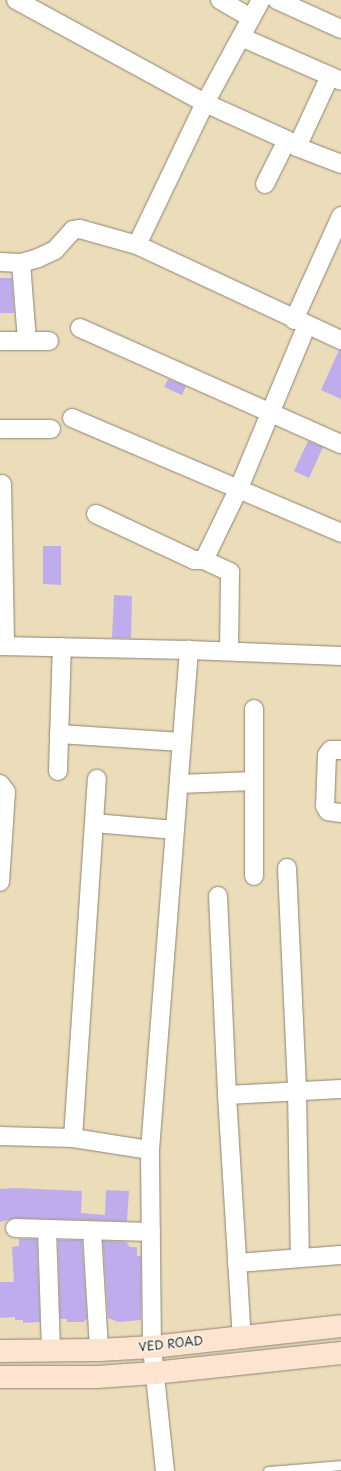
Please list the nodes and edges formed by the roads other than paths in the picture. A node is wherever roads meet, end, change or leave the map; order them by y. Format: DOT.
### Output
graph roads {
  1 [pos="16,0"];
  2 [pos="220,0"];
  3 [pos="261,0"];
  4 [pos="277,0"];
  5 [pos="251,18"];
  6 [pos="341,29"];
  7 [pos="240,38"];
  8 [pos="335,78"];
  9 [pos="205,103"];
  10 [pos="292,143"];
  11 [pos="341,164"];
  12 [pos="265,184"];
  13 [pos="341,216"];
  14 [pos="137,245"];
  15 [pos="0,262"];
  16 [pos="21,263"];
  17 [pos="300,322"];
  18 [pos="80,328"];
  19 [pos="341,340"];
  20 [pos="0,341"];
  21 [pos="27,341"];
  22 [pos="49,341"];
  23 [pos="270,411"];
  24 [pos="72,418"];
  25 [pos="0,429"];
  26 [pos="51,430"];
  27 [pos="341,444"];
  28 [pos="2,484"];
  29 [pos="239,488"];
  30 [pos="96,514"];
  31 [pos="341,533"];
  32 [pos="204,560"];
  33 [pos="3,646"];
  34 [pos="62,647"];
  35 [pos="189,650"];
  36 [pos="229,651"];
  37 [pos="341,656"];
  38 [pos="254,709"];
  39 [pos="59,734"];
  40 [pos="182,742"];
  41 [pos="341,750"];
  42 [pos="58,771"];
  43 [pos="97,779"];
  44 [pos="254,781"];
  45 [pos="0,784"];
  46 [pos="178,784"];
  47 [pos="341,813"];
  48 [pos="94,823"];
  49 [pos="175,830"];
  50 [pos="287,868"];
  51 [pos="254,876"];
  52 [pos="0,882"];
  53 [pos="218,896"];
  54 [pos="341,1089"];
  55 [pos="297,1091"];
  56 [pos="227,1095"];
  57 [pos="0,1136"];
  58 [pos="73,1138"];
  59 [pos="150,1150"];
  60 [pos="15,1228"];
  61 [pos="47,1229"];
  62 [pos="92,1230"];
  63 [pos="150,1232"];
  64 [pos="341,1255"];
  65 [pos="300,1258"];
  66 [pos="237,1263"];
  67 [pos="341,1326"];
  68 [pos="242,1337"];
  69 [pos="152,1347"];
  70 [pos="99,1350"];
  71 [pos="0,1351"];
  72 [pos="52,1351"];
  73 [pos="341,1353"];
  74 [pos="154,1373"];
  75 [pos="0,1377"];
  76 [pos="341,1465"];
  77 [pos="165,1471"];
  78 [pos="268,1471"];
  1 -- 9 [label="street"];
  2 -- 5 [label="street"];
  3 -- 5 [label="street"];
  4 -- 6 [label="street"];
  5 -- 7 [label="street"];
  7 -- 8 [label="street"];
  7 -- 9 [label="street"];
  8 -- 10 [label="street"];
  9 -- 10 [label="street"];
  9 -- 14 [label="street"];
  10 -- 11 [label="street"];
  10 -- 12 [label="street"];
  13 -- 17 [label="street"];
  14 -- 16 [label="street"];
  14 -- 17 [label="street"];
  15 -- 16 [label="street"];
  16 -- 21 [label="street"];
  17 -- 19 [label="street"];
  17 -- 23 [label="street"];
  18 -- 23 [label="street"];
  20 -- 21 [label="street"];
  21 -- 22 [label="street"];
  23 -- 27 [label="street"];
  23 -- 29 [label="street"];
  24 -- 29 [label="street"];
  25 -- 26 [label="street"];
  28 -- 33 [label="street"];
  29 -- 31 [label="street"];
  29 -- 32 [label="street"];
  30 -- 32 [label="street"];
  32 -- 36 [label="street"];
  33 -- 34 [label="street"];
  34 -- 35 [label="street"];
  34 -- 39 [label="street"];
  35 -- 36 [label="street"];
  35 -- 40 [label="street"];
  36 -- 37 [label="street"];
  38 -- 44 [label="street"];
  39 -- 40 [label="street"];
  39 -- 42 [label="street"];
  40 -- 46 [label="street"];
  41 -- 47 [label="street"];
  43 -- 48 [label="street"];
  44 -- 46 [label="street"];
  44 -- 51 [label="street"];
  45 -- 52 [label="street"];
  46 -- 49 [label="street"];
  48 -- 49 [label="street"];
  48 -- 58 [label="street"];
  49 -- 59 [label="street"];
  50 -- 55 [label="street"];
  53 -- 56 [label="street"];
  54 -- 55 [label="street"];
  55 -- 56 [label="street"];
  55 -- 65 [label="street"];
  56 -- 66 [label="street"];
  57 -- 58 [label="street"];
  58 -- 59 [label="street"];
  59 -- 63 [label="street"];
  60 -- 61 [label="street"];
  61 -- 62 [label="street"];
  61 -- 72 [label="street"];
  62 -- 63 [label="street"];
  62 -- 70 [label="street"];
  63 -- 69 [label="street"];
  64 -- 65 [label="street"];
  65 -- 66 [label="street"];
  66 -- 68 [label="street"];
  67 -- 68 [label="main road, VED ROAD"];
  68 -- 69 [label="main road, VED ROAD"];
  69 -- 70 [label="main road, VED ROAD"];
  69 -- 74 [label="street"];
  70 -- 72 [label="main road, VED ROAD"];
  71 -- 72 [label="main road, VED ROAD"];
  73 -- 74 [label="main road"];
  74 -- 75 [label="main road"];
  74 -- 77 [label="street"];
  76 -- 78 [label="lane"];
}
